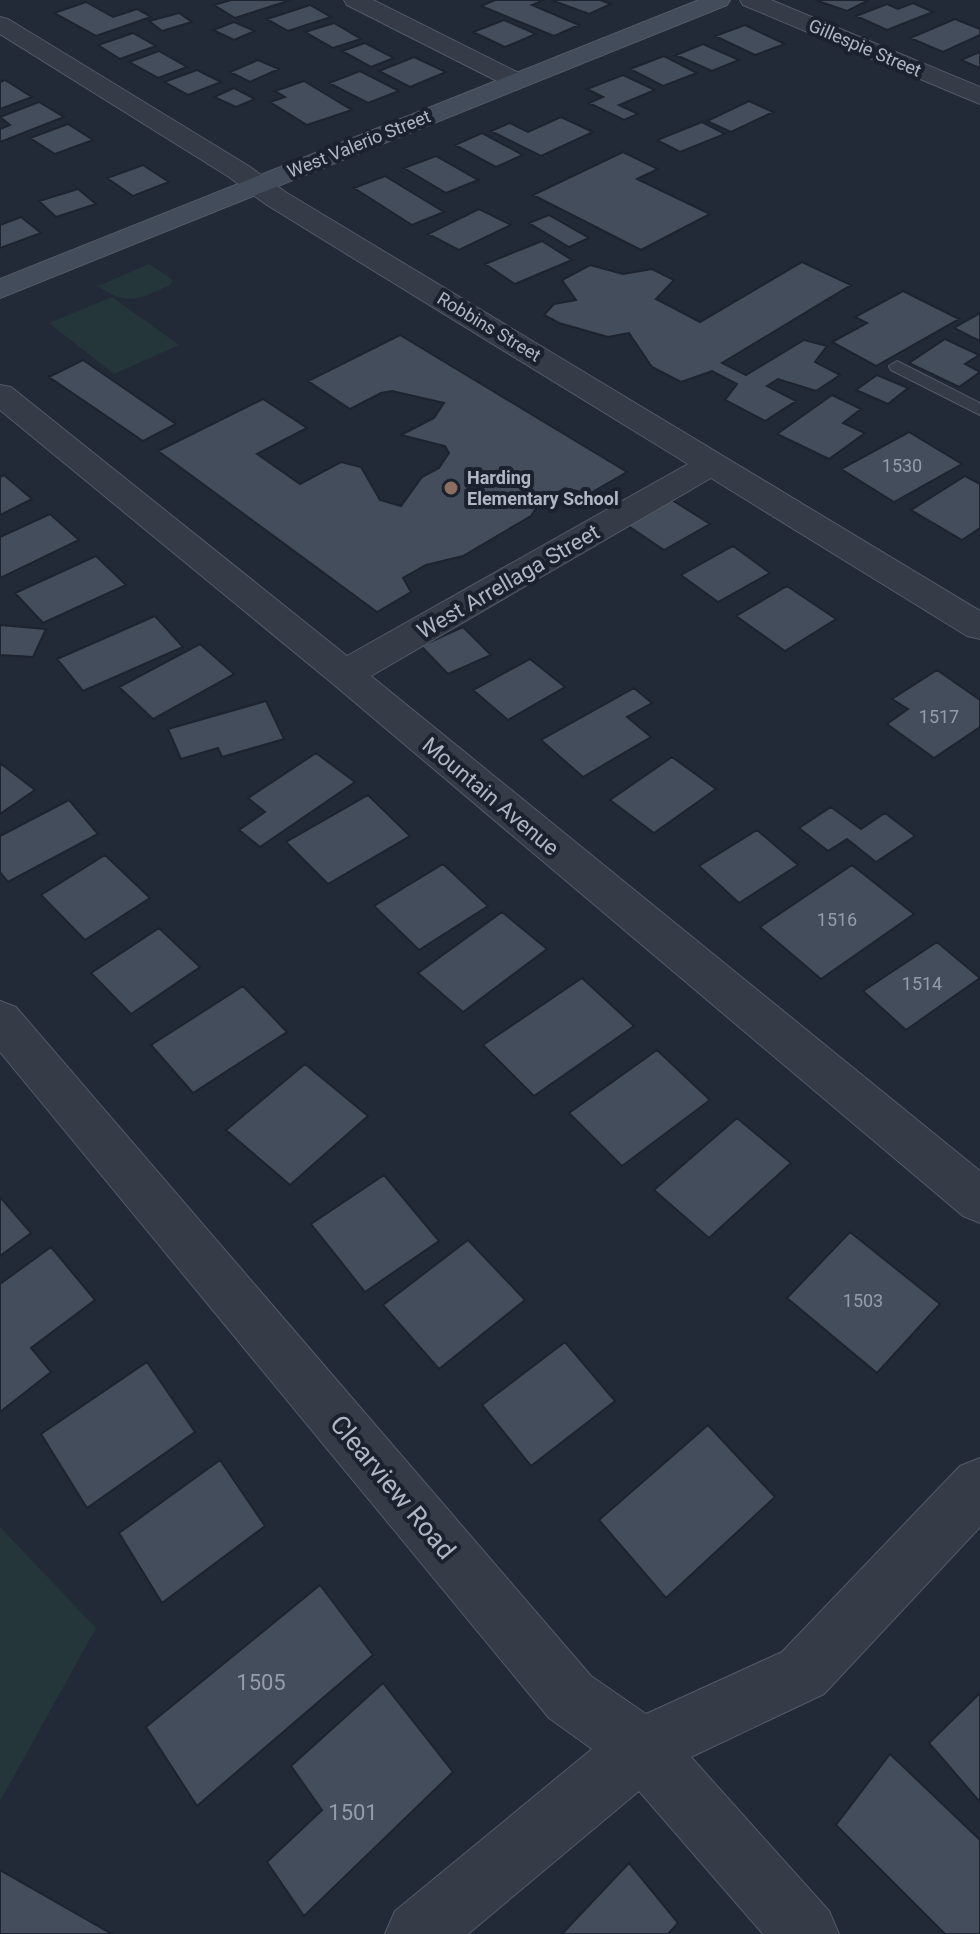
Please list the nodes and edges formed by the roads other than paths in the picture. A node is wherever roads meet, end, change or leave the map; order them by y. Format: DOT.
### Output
graph roads {
  1 [pos="355,0"];
  2 [pos="719,0"];
  3 [pos="751,0"];
  4 [pos="0,24"];
  5 [pos="516,81"];
  6 [pos="980,96"];
  7 [pos="259,185"];
  8 [pos="0,289"];
  9 [pos="897,366"];
  10 [pos="0,394"];
  11 [pos="980,410"];
  12 [pos="713,463"];
  13 [pos="980,627"];
  14 [pos="345,674"];
  15 [pos="0,1020"];
  16 [pos="980,1201"];
  17 [pos="980,1486"];
  18 [pos="642,1748"];
  19 [pos="418,1934"];
  20 [pos="806,1934"];
  1 -- 5 [label="street"];
  2 -- 5 [label="street, West Valerio Street"];
  3 -- 6 [label="street, Gillespie Street"];
  4 -- 7 [label="street, Robbins Street"];
  5 -- 7 [label="street, West Valerio Street"];
  7 -- 8 [label="street, West Valerio Street"];
  7 -- 12 [label="street, Robbins Street"];
  9 -- 11 [label="lane"];
  10 -- 14 [label="street, Mountain Avenue"];
  12 -- 13 [label="street, Robbins Street"];
  12 -- 14 [label="street, West Arrellaga Street"];
  14 -- 16 [label="street, Mountain Avenue"];
  15 -- 18 [label="street, Clearview Road"];
  17 -- 18 [label="street"];
  18 -- 19 [label="street"];
  18 -- 20 [label="street, Clearview Road"];
}
